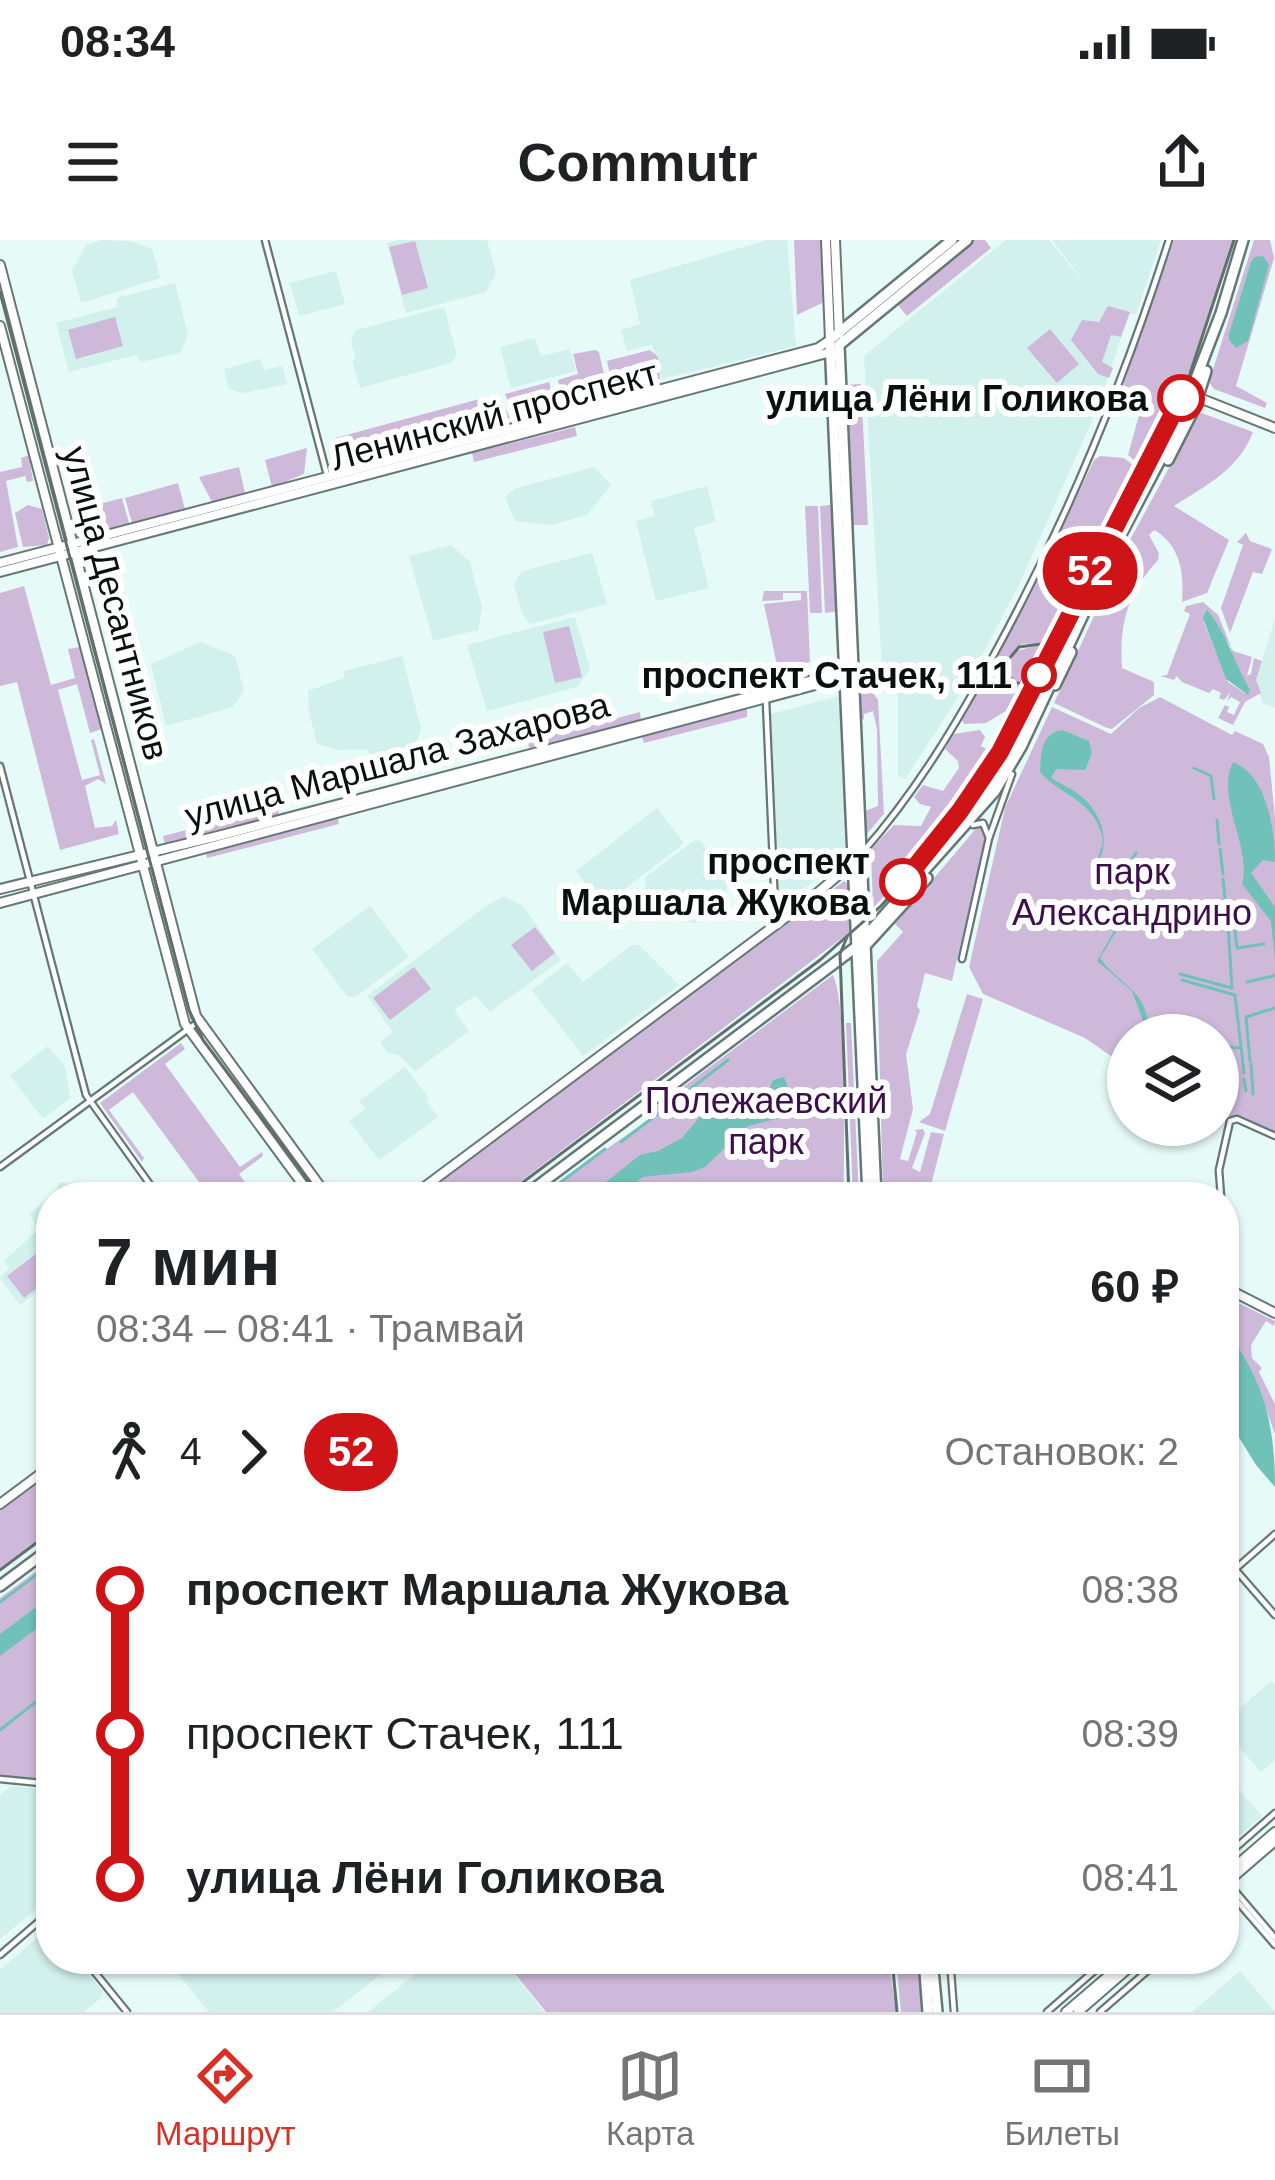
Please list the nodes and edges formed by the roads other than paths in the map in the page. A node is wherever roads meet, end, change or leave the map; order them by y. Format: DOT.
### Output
graph roads {
  1 [pos="265,240"];
  2 [pos="831,240"];
  3 [pos="952,240"];
  4 [pos="967,240"];
  5 [pos="1169,240"];
  6 [pos="1245,240"];
  7 [pos="0,266"];
  8 [pos="0,326"];
  9 [pos="835,342"];
  10 [pos="1196,396"];
  11 [pos="1275,425"];
  12 [pos="328,482"];
  13 [pos="75,548"];
  14 [pos="60,552"];
  15 [pos="0,568"];
  16 [pos="849,673"];
  17 [pos="766,695"];
  18 [pos="0,766"];
  19 [pos="1012,774"];
  20 [pos="973,825"];
  21 [pos="988,838"];
  22 [pos="153,850"];
  23 [pos="139,853"];
  24 [pos="858,857"];
  25 [pos="156,862"];
  26 [pos="142,866"];
  27 [pos="30,881"];
  28 [pos="0,889"];
  29 [pos="34,894"];
  30 [pos="0,903"];
  31 [pos="781,922"];
  32 [pos="862,945"];
  33 [pos="962,959"];
  34 [pos="198,1022"];
  35 [pos="187,1029"];
  36 [pos="89,1100"];
  37 [pos="1275,1136"];
  38 [pos="0,1167"];
  39 [pos="148,1182"];
  40 [pos="300,1182"];
  41 [pos="317,1182"];
  42 [pos="431,1182"];
  43 [pos="547,1182"];
  44 [pos="872,1182"];
  45 [pos="1220,1182"];
  46 [pos="1239,1292"];
  47 [pos="1275,1310"];
  48 [pos="36,1477"];
  49 [pos="0,1504"];
  50 [pos="1275,1534"];
  51 [pos="36,1562"];
  52 [pos="1239,1566"];
  53 [pos="1239,1574"];
  54 [pos="0,1589"];
  55 [pos="1275,1615"];
  56 [pos="0,1778"];
  57 [pos="36,1782"];
  58 [pos="1275,1813"];
  59 [pos="1275,1837"];
  60 [pos="1239,1845"];
  61 [pos="1239,1869"];
  62 [pos="1239,1899"];
  63 [pos="1239,1902"];
  64 [pos="36,1925"];
  65 [pos="1275,1941"];
  66 [pos="0,1955"];
  67 [pos="96,1974"];
  68 [pos="929,1974"];
  69 [pos="951,1974"];
  70 [pos="1091,1974"];
  71 [pos="1110,1974"];
  72 [pos="1122,1974"];
  73 [pos="1144,1974"];
  74 [pos="1062,2000"];
  75 [pos="1080,2000"];
  76 [pos="127,2012"];
  77 [pos="933,2012"];
  78 [pos="954,2012"];
  79 [pos="1047,2012"];
  80 [pos="1066,2012"];
  81 [pos="1078,2012"];
  82 [pos="1100,2012"];
  1 -- 12 [label="street"];
  2 -- 9 [label="street"];
  3 -- 9 [label="main road, Ленинский проспект"];
  4 -- 9 [label="main road, Ленинский проспект"];
  5 -- 24 [label="street"];
  6 -- 10 [label="main road"];
  7 -- 13 [label="street, улица Десантников"];
  8 -- 14 [label="street, улица Десантников"];
  9 -- 12 [label="street, Ленинский проспект"];
  9 -- 16 [label="main road"];
  10 -- 11 [label="street"];
  10 -- 19 [label="main road"];
  10 -- 32 [label="main road"];
  12 -- 13 [label="street, Ленинский проспект"];
  13 -- 14 [label="street, Ленинский проспект"];
  13 -- 22 [label="street, улица Десантников"];
  14 -- 15 [label="street, Ленинский проспект"];
  14 -- 23 [label="street, улица Десантников"];
  16 -- 17 [label="street, улица Маршала Захарова"];
  16 -- 24 [label="main road"];
  17 -- 22 [label="street, улица Маршала Захарова"];
  17 -- 25 [label="street, улица Маршала Захарова"];
  17 -- 31 [label="street"];
  18 -- 27 [label="street"];
  19 -- 20 [label="main road"];
  19 -- 21 [label="street"];
  20 -- 21 [label="street"];
  20 -- 32 [label="main road"];
  21 -- 33 [label="street"];
  22 -- 23 [label="street, улица Маршала Захарова"];
  22 -- 25 [label="street, улица Десантников"];
  23 -- 26 [label="street, улица Десантников"];
  23 -- 27 [label="street, улица Маршала Захарова"];
  24 -- 31 [label="street"];
  24 -- 32 [label="main road"];
  25 -- 26 [label="street, улица Маршала Захарова"];
  25 -- 34 [label="street, улица Десантников"];
  26 -- 29 [label="street, улица Маршала Захарова"];
  26 -- 35 [label="street, улица Десантников"];
  27 -- 28 [label="street, улица Маршала Захарова"];
  27 -- 29 [label="street"];
  29 -- 30 [label="street, улица Маршала Захарова"];
  29 -- 36 [label="street"];
  31 -- 42 [label="street"];
  32 -- 43 [label="main road"];
  32 -- 44 [label="main road"];
  34 -- 35 [label="street"];
  34 -- 41 [label="street, улица Десантников"];
  35 -- 36 [label="street"];
  35 -- 40 [label="street, улица Десантников"];
  36 -- 38 [label="street"];
  36 -- 39 [label="street"];
  37 -- 45 [label="street"];
  46 -- 47 [label="street"];
  48 -- 49 [label="street"];
  50 -- 52 [label="street"];
  51 -- 54 [label="main road"];
  53 -- 55 [label="street"];
  56 -- 57 [label="street"];
  58 -- 60 [label="street"];
  59 -- 61 [label="street"];
  62 -- 65 [label="street"];
  63 -- 65 [label="street"];
  64 -- 66 [label="street"];
  67 -- 76 [label="street"];
  68 -- 77 [label="main road"];
  69 -- 78 [label="street"];
  70 -- 74 [label="street"];
  71 -- 75 [label="street"];
  72 -- 81 [label="street"];
  73 -- 82 [label="street"];
  74 -- 75 [label="street"];
  74 -- 79 [label="street"];
  75 -- 80 [label="street"];
}
